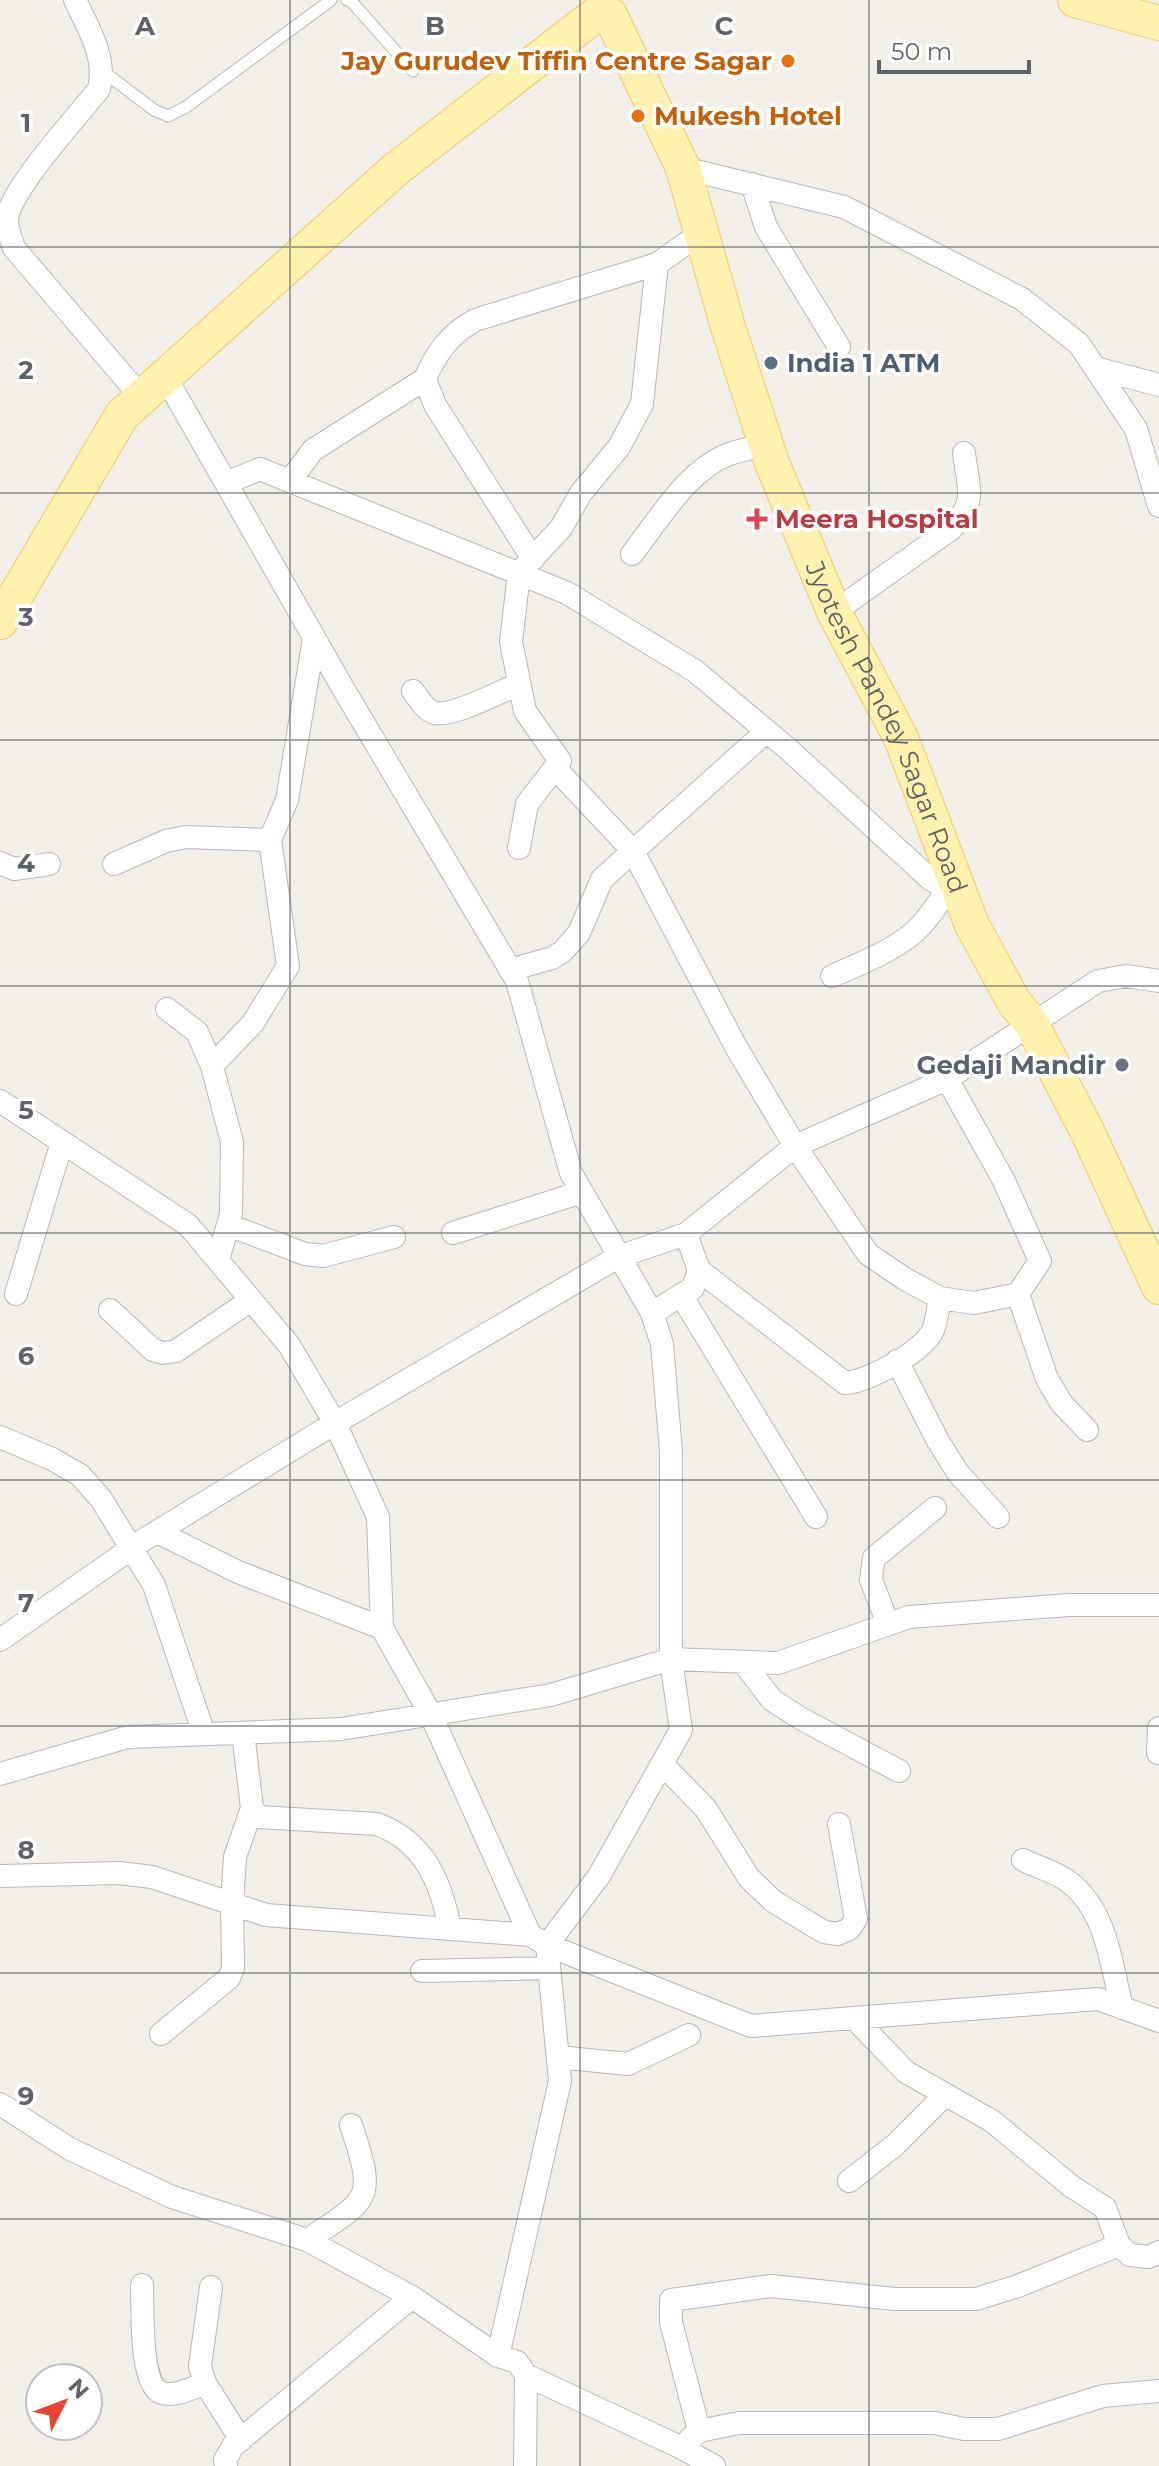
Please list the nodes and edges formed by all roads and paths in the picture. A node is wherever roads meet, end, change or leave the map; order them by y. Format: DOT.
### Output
graph roads {
  1 [pos="75,0"];
  2 [pos="331,0"];
  3 [pos="347,0"];
  4 [pos="1075,0"];
  5 [pos="601,5"];
  6 [pos="1159,23"];
  7 [pos="413,71"];
  8 [pos="104,72"];
  9 [pos="683,168"];
  10 [pos="752,184"];
  11 [pos="701,233"];
  12 [pos="657,264"];
  13 [pos="839,347"];
  14 [pos="1095,368"];
  15 [pos="425,379"];
  16 [pos="1159,385"];
  17 [pos="154,388"];
  18 [pos="766,444"];
  19 [pos="964,453"];
  20 [pos="290,481"];
  21 [pos="226,483"];
  22 [pos="1159,506"];
  23 [pos="632,554"];
  24 [pos="526,566"];
  25 [pos="834,612"];
  26 [pos="0,622"];
  27 [pos="314,639"];
  28 [pos="519,684"];
  29 [pos="413,691"];
  30 [pos="767,731"];
  31 [pos="555,768"];
  32 [pos="270,840"];
  33 [pos="519,848"];
  34 [pos="633,851"];
  35 [pos="0,863"];
  36 [pos="49,864"];
  37 [pos="114,864"];
  38 [pos="955,893"];
  39 [pos="510,970"];
  40 [pos="832,976"];
  41 [pos="1159,981"];
  42 [pos="167,1009"];
  43 [pos="1031,1023"];
  44 [pos="212,1066"];
  45 [pos="947,1079"];
  46 [pos="0,1101"];
  47 [pos="62,1142"];
  48 [pos="795,1146"];
  49 [pos="582,1192"];
  50 [pos="228,1225"];
  51 [pos="453,1233"];
  52 [pos="686,1234"];
  53 [pos="394,1237"];
  54 [pos="618,1257"];
  55 [pos="218,1260"];
  56 [pos="699,1270"];
  57 [pos="1159,1287"];
  58 [pos="16,1294"];
  59 [pos="1018,1294"];
  60 [pos="681,1295"];
  61 [pos="940,1298"];
  62 [pos="251,1300"];
  63 [pos="110,1310"];
  64 [pos="652,1313"];
  65 [pos="897,1361"];
  66 [pos="335,1423"];
  67 [pos="1087,1430"];
  68 [pos="0,1437"];
  69 [pos="935,1508"];
  70 [pos="816,1517"];
  71 [pos="998,1517"];
  72 [pos="157,1532"];
  73 [pos="133,1548"];
  74 [pos="1159,1605"];
  75 [pos="888,1624"];
  76 [pos="382,1628"];
  77 [pos="0,1640"];
  78 [pos="671,1659"];
  79 [pos="743,1662"];
  80 [pos="431,1715"];
  81 [pos="1159,1728"];
  82 [pos="243,1733"];
  83 [pos="204,1734"];
  84 [pos="1158,1753"];
  85 [pos="662,1764"];
  86 [pos="899,1771"];
  87 [pos="0,1774"];
  88 [pos="252,1808"];
  89 [pos="839,1824"];
  90 [pos="1023,1860"];
  91 [pos="0,1876"];
  92 [pos="232,1903"];
  93 [pos="450,1929"];
  94 [pos="538,1940"];
  95 [pos="549,1968"];
  96 [pos="422,1971"];
  97 [pos="1122,2008"];
  98 [pos="855,2019"];
  99 [pos="1159,2021"];
  100 [pos="161,2034"];
  101 [pos="689,2035"];
  102 [pos="558,2057"];
  103 [pos="945,2095"];
  104 [pos="0,2104"];
  105 [pos="351,2125"];
  106 [pos="849,2181"];
  107 [pos="307,2240"];
  108 [pos="1119,2245"];
  109 [pos="1159,2252"];
  110 [pos="142,2285"];
  111 [pos="211,2287"];
  112 [pos="412,2297"];
  113 [pos="498,2356"];
  114 [pos="526,2375"];
  115 [pos="205,2383"];
  116 [pos="1159,2391"];
  117 [pos="699,2431"];
  118 [pos="241,2440"];
  119 [pos="680,2447"];
  120 [pos="226,2466"];
  121 [pos="525,2466"];
  122 [pos="714,2466"];
  1 -- 8 [label="street"];
  2 -- 8 [label="lane"];
  3 -- 7 [label="lane"];
  4 -- 6 [label="main road"];
  5 -- 9 [label="main road, Jyotesh Pandey Sagar Road"];
  5 -- 17 [label="main road"];
  8 -- 17 [label="street"];
  9 -- 10 [label="street"];
  9 -- 11 [label="main road, Jyotesh Pandey Sagar Road"];
  10 -- 13 [label="street"];
  10 -- 14 [label="street"];
  11 -- 12 [label="street"];
  11 -- 18 [label="main road, Jyotesh Pandey Sagar Road"];
  12 -- 15 [label="street"];
  12 -- 24 [label="street"];
  14 -- 16 [label="street"];
  14 -- 22 [label="street"];
  15 -- 20 [label="street"];
  15 -- 24 [label="street"];
  17 -- 21 [label="street"];
  17 -- 26 [label="main road"];
  18 -- 23 [label="street"];
  18 -- 25 [label="main road, Jyotesh Pandey Sagar Road"];
  19 -- 25 [label="street"];
  20 -- 21 [label="street"];
  20 -- 24 [label="street"];
  21 -- 27 [label="street"];
  24 -- 28 [label="street"];
  24 -- 30 [label="street"];
  25 -- 38 [label="main road, Jyotesh Pandey Sagar Road"];
  27 -- 32 [label="street"];
  27 -- 39 [label="street"];
  28 -- 29 [label="street"];
  28 -- 31 [label="street"];
  30 -- 34 [label="street"];
  30 -- 38 [label="street"];
  31 -- 33 [label="street"];
  31 -- 34 [label="street"];
  32 -- 37 [label="street"];
  32 -- 44 [label="street"];
  34 -- 39 [label="street"];
  34 -- 48 [label="street"];
  35 -- 36 [label="street"];
  38 -- 40 [label="street"];
  38 -- 43 [label="main road, Jyotesh Pandey Sagar Road"];
  39 -- 49 [label="street"];
  41 -- 43 [label="street"];
  42 -- 44 [label="street"];
  43 -- 45 [label="street"];
  43 -- 57 [label="main road, Jyotesh Pandey Sagar Road"];
  44 -- 50 [label="street"];
  45 -- 48 [label="street"];
  45 -- 59 [label="street"];
  46 -- 47 [label="street"];
  47 -- 55 [label="street"];
  47 -- 58 [label="street"];
  48 -- 52 [label="street"];
  48 -- 61 [label="street"];
  49 -- 51 [label="street"];
  49 -- 54 [label="street"];
  50 -- 53 [label="street"];
  50 -- 55 [label="street"];
  52 -- 54 [label="street"];
  52 -- 56 [label="street"];
  54 -- 64 [label="street"];
  54 -- 66 [label="street"];
  55 -- 62 [label="street"];
  56 -- 60 [label="street"];
  56 -- 65 [label="street"];
  59 -- 61 [label="street"];
  59 -- 67 [label="street"];
  60 -- 64 [label="street"];
  60 -- 70 [label="street"];
  61 -- 65 [label="street"];
  62 -- 63 [label="street"];
  62 -- 66 [label="street"];
  64 -- 78 [label="street"];
  65 -- 71 [label="street"];
  66 -- 72 [label="street"];
  66 -- 76 [label="street"];
  68 -- 73 [label="street"];
  69 -- 75 [label="street"];
  72 -- 73 [label="street"];
  72 -- 76 [label="street"];
  73 -- 77 [label="street"];
  73 -- 83 [label="street"];
  74 -- 75 [label="street"];
  75 -- 79 [label="street"];
  76 -- 80 [label="street"];
  78 -- 79 [label="street"];
  78 -- 80 [label="street"];
  78 -- 85 [label="street"];
  79 -- 86 [label="street"];
  80 -- 82 [label="street"];
  80 -- 94 [label="street"];
  81 -- 84 [label="street"];
  82 -- 83 [label="street"];
  82 -- 88 [label="street"];
  83 -- 87 [label="street"];
  85 -- 89 [label="street"];
  85 -- 94 [label="street"];
  88 -- 92 [label="street"];
  88 -- 93 [label="street"];
  90 -- 97 [label="street"];
  91 -- 92 [label="street"];
  92 -- 93 [label="street"];
  92 -- 100 [label="street"];
  93 -- 94 [label="street"];
  94 -- 95 [label="street"];
  94 -- 98 [label="street"];
  95 -- 96 [label="street"];
  95 -- 102 [label="street"];
  97 -- 98 [label="street"];
  97 -- 99 [label="street"];
  98 -- 103 [label="street"];
  101 -- 102 [label="street"];
  102 -- 113 [label="street"];
  103 -- 106 [label="street"];
  103 -- 108 [label="street"];
  104 -- 107 [label="street"];
  105 -- 107 [label="street"];
  107 -- 112 [label="street"];
  108 -- 109 [label="street"];
  108 -- 117 [label="street"];
  110 -- 115 [label="street"];
  111 -- 115 [label="street"];
  112 -- 113 [label="street"];
  112 -- 118 [label="street"];
  113 -- 114 [label="street"];
  114 -- 119 [label="street"];
  114 -- 121 [label="street"];
  115 -- 118 [label="street"];
  116 -- 117 [label="street"];
  117 -- 119 [label="street"];
  118 -- 120 [label="street"];
  119 -- 122 [label="street"];
}
